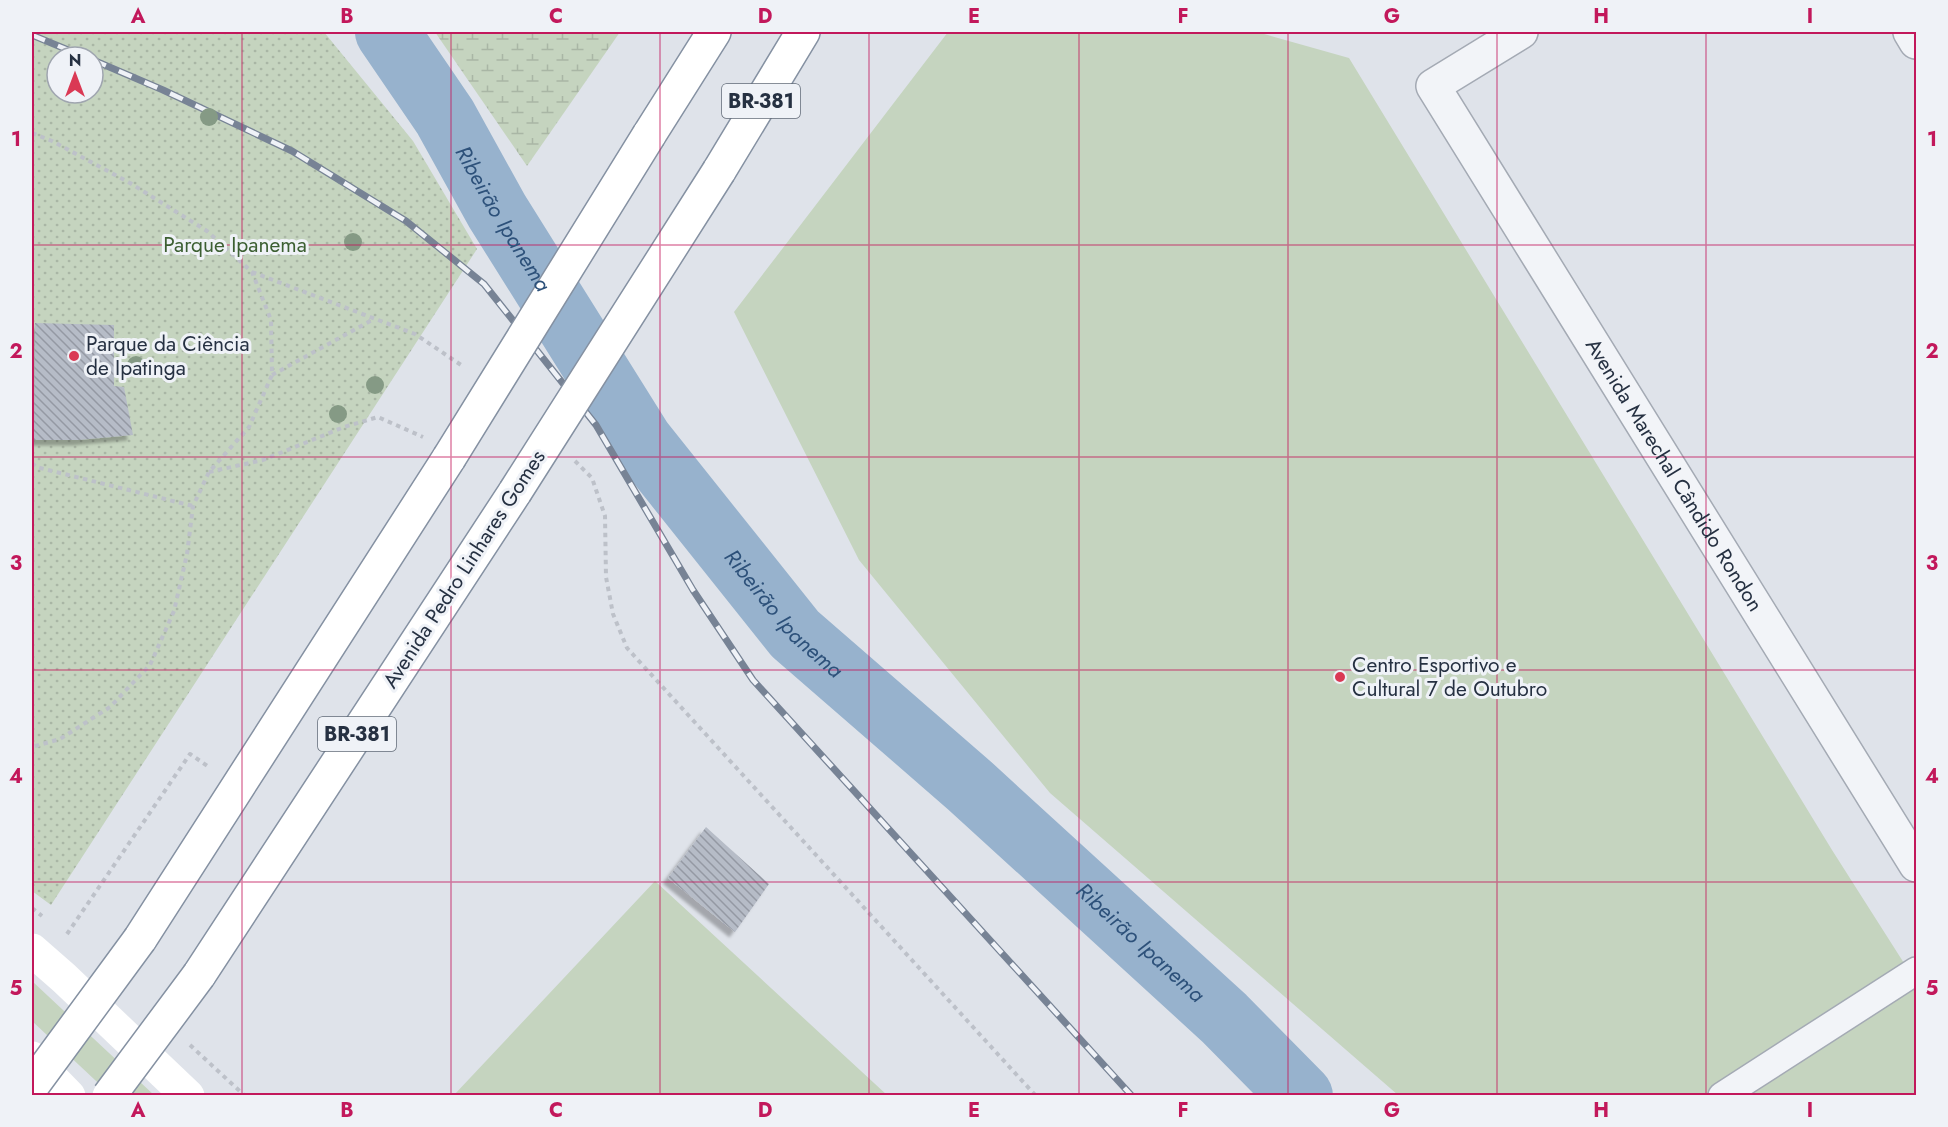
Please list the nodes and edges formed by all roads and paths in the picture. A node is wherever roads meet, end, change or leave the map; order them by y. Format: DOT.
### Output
graph roads {
  1 [pos="714,32"];
  2 [pos="803,32"];
  3 [pos="1521,32"];
  4 [pos="1910,32"];
  5 [pos="1917,42"];
  6 [pos="32,133"];
  7 [pos="252,272"];
  8 [pos="374,319"];
  9 [pos="465,368"];
  10 [pos="272,375"];
  11 [pos="438,449"];
  12 [pos="569,455"];
  13 [pos="32,463"];
  14 [pos="209,472"];
  15 [pos="193,506"];
  16 [pos="32,747"];
  17 [pos="215,771"];
  18 [pos="1917,865"];
  19 [pos="66,935"];
  20 [pos="32,950"];
  21 [pos="1917,971"];
  22 [pos="32,1058"];
  23 [pos="32,1086"];
  24 [pos="69,1095"];
  25 [pos="109,1095"];
  26 [pos="188,1095"];
  27 [pos="1036,1095"];
  28 [pos="1722,1095"];
  1 -- 11 [label="main road, BR-381, bridge"];
  2 -- 25 [label="main road, Avenida Pedro Linhares Gomes / BR-381, bridge"];
  3 -- 18 [label="street, Avenida Marechal Cândido Rondon"];
  4 -- 5 [label="street"];
  6 -- 7 [label="path"];
  7 -- 8 [label="path"];
  7 -- 10 [label="path"];
  8 -- 9 [label="path"];
  8 -- 10 [label="path"];
  10 -- 14 [label="path"];
  11 -- 14 [label="path"];
  11 -- 23 [label="main road, BR-381, bridge"];
  12 -- 27 [label="path"];
  13 -- 15 [label="path"];
  14 -- 15 [label="path"];
  15 -- 16 [label="path"];
  17 -- 19 [label="path"];
  20 -- 26 [label="main road"];
  21 -- 28 [label="street"];
  22 -- 24 [label="main road"];
}
